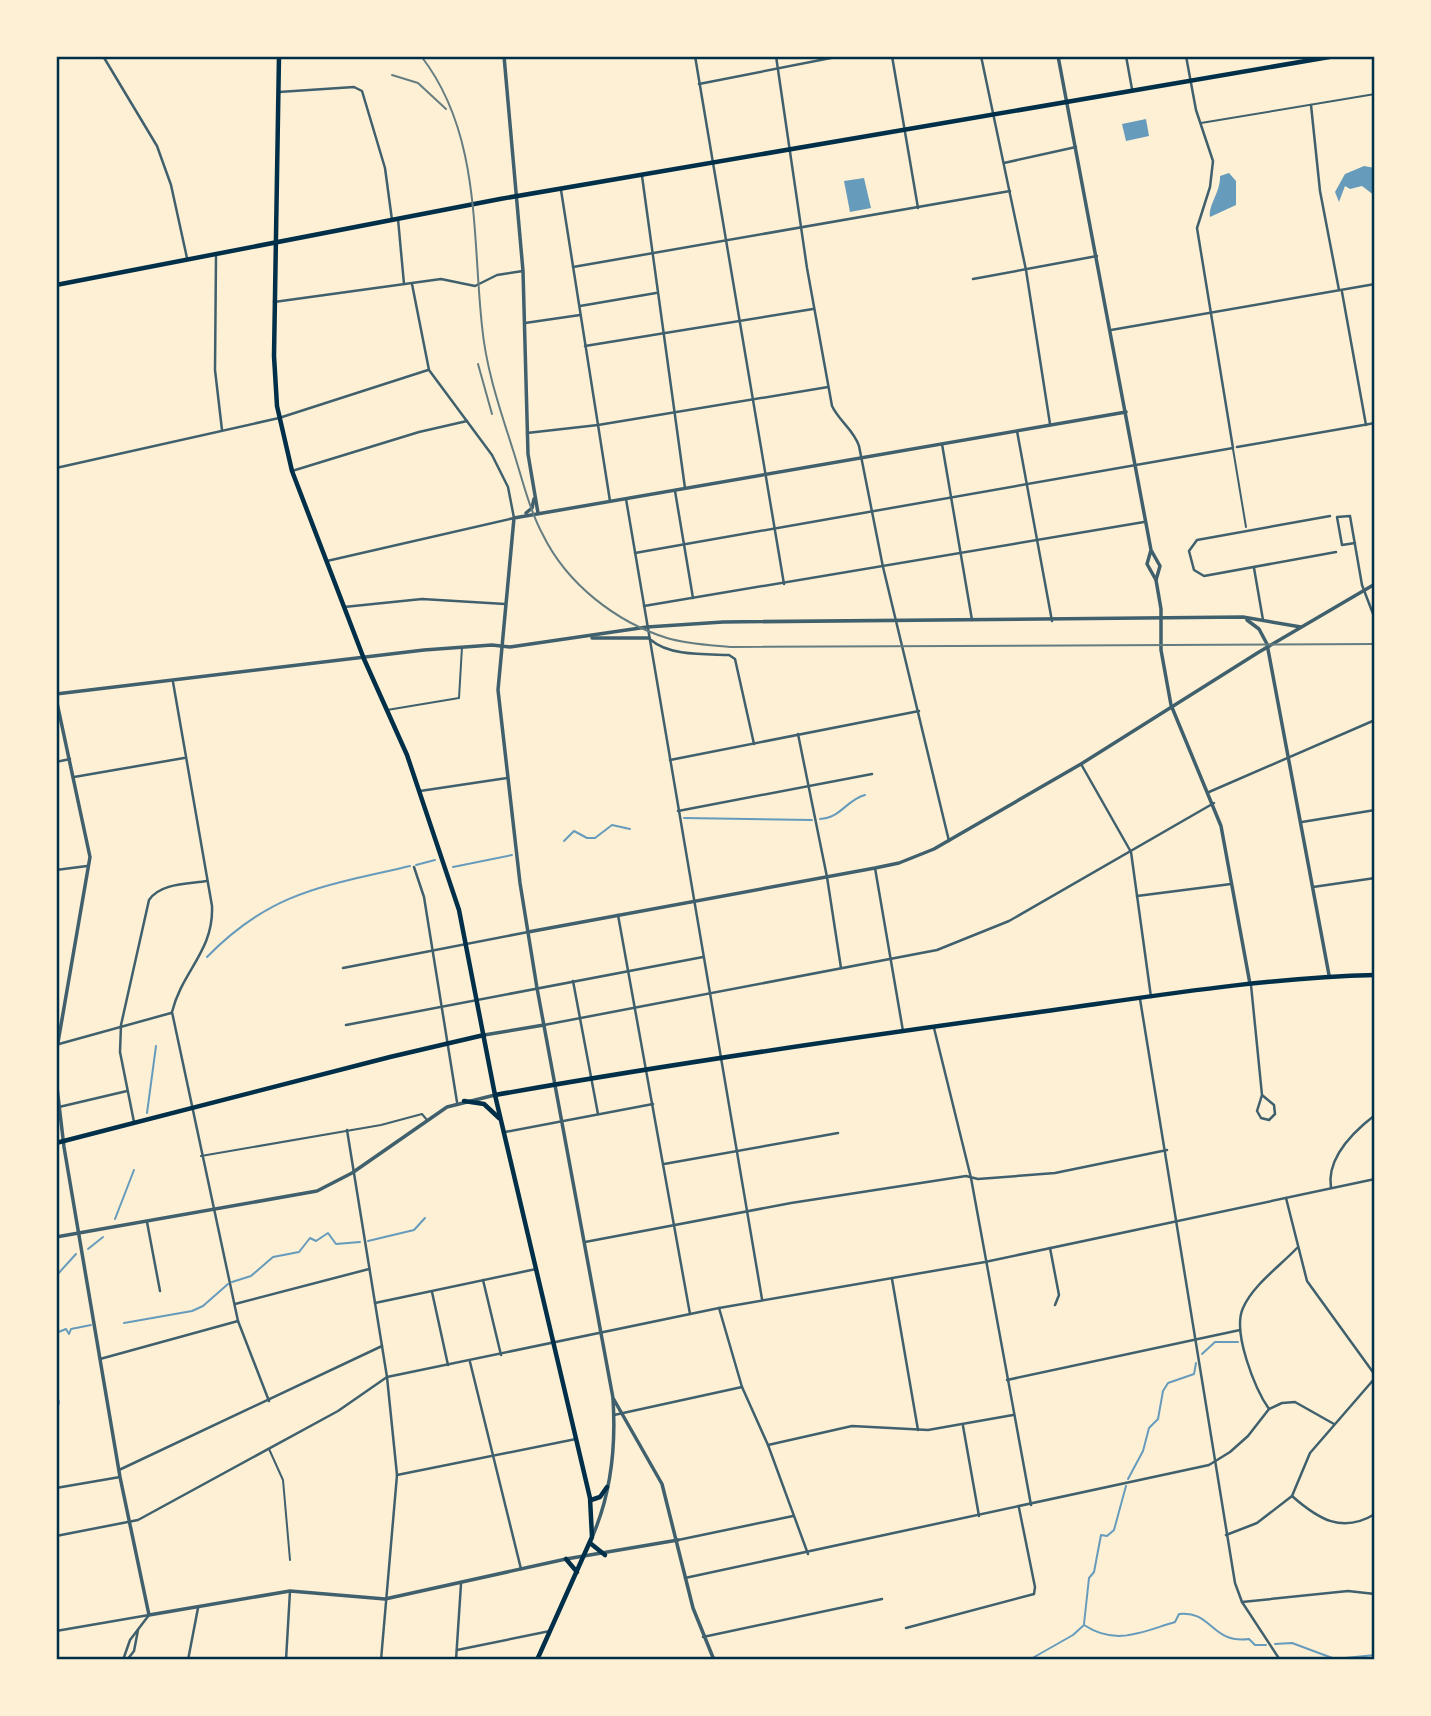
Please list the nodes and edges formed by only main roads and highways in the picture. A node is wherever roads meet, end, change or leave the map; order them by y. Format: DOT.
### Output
graph roads {
  1 [pos="279,56"];
  2 [pos="1335,56"];
  3 [pos="275,245"];
  4 [pos="56,285"];
  5 [pos="1375,975"];
  6 [pos="484,1035"];
  7 [pos="495,1096"];
  8 [pos="461,1102"];
  9 [pos="501,1122"];
  10 [pos="56,1143"];
  11 [pos="607,1488"];
  12 [pos="591,1500"];
  13 [pos="591,1540"];
  14 [pos="605,1555"];
  15 [pos="566,1559"];
  16 [pos="577,1572"];
  17 [pos="537,1660"];
  1 -- 3 [label="main road"];
  2 -- 3 [label="main road"];
  3 -- 4 [label="main road"];
  3 -- 6 [label="main road"];
  5 -- 7 [label="main road"];
  6 -- 7 [label="main road"];
  6 -- 10 [label="main road"];
  7 -- 9 [label="main road"];
  8 -- 9 [label="main road"];
  9 -- 12 [label="main road"];
  11 -- 12 [label="main road"];
  12 -- 13 [label="main road"];
  13 -- 14 [label="main road"];
  13 -- 16 [label="main road"];
  15 -- 16 [label="main road"];
  16 -- 17 [label="main road"];
}
